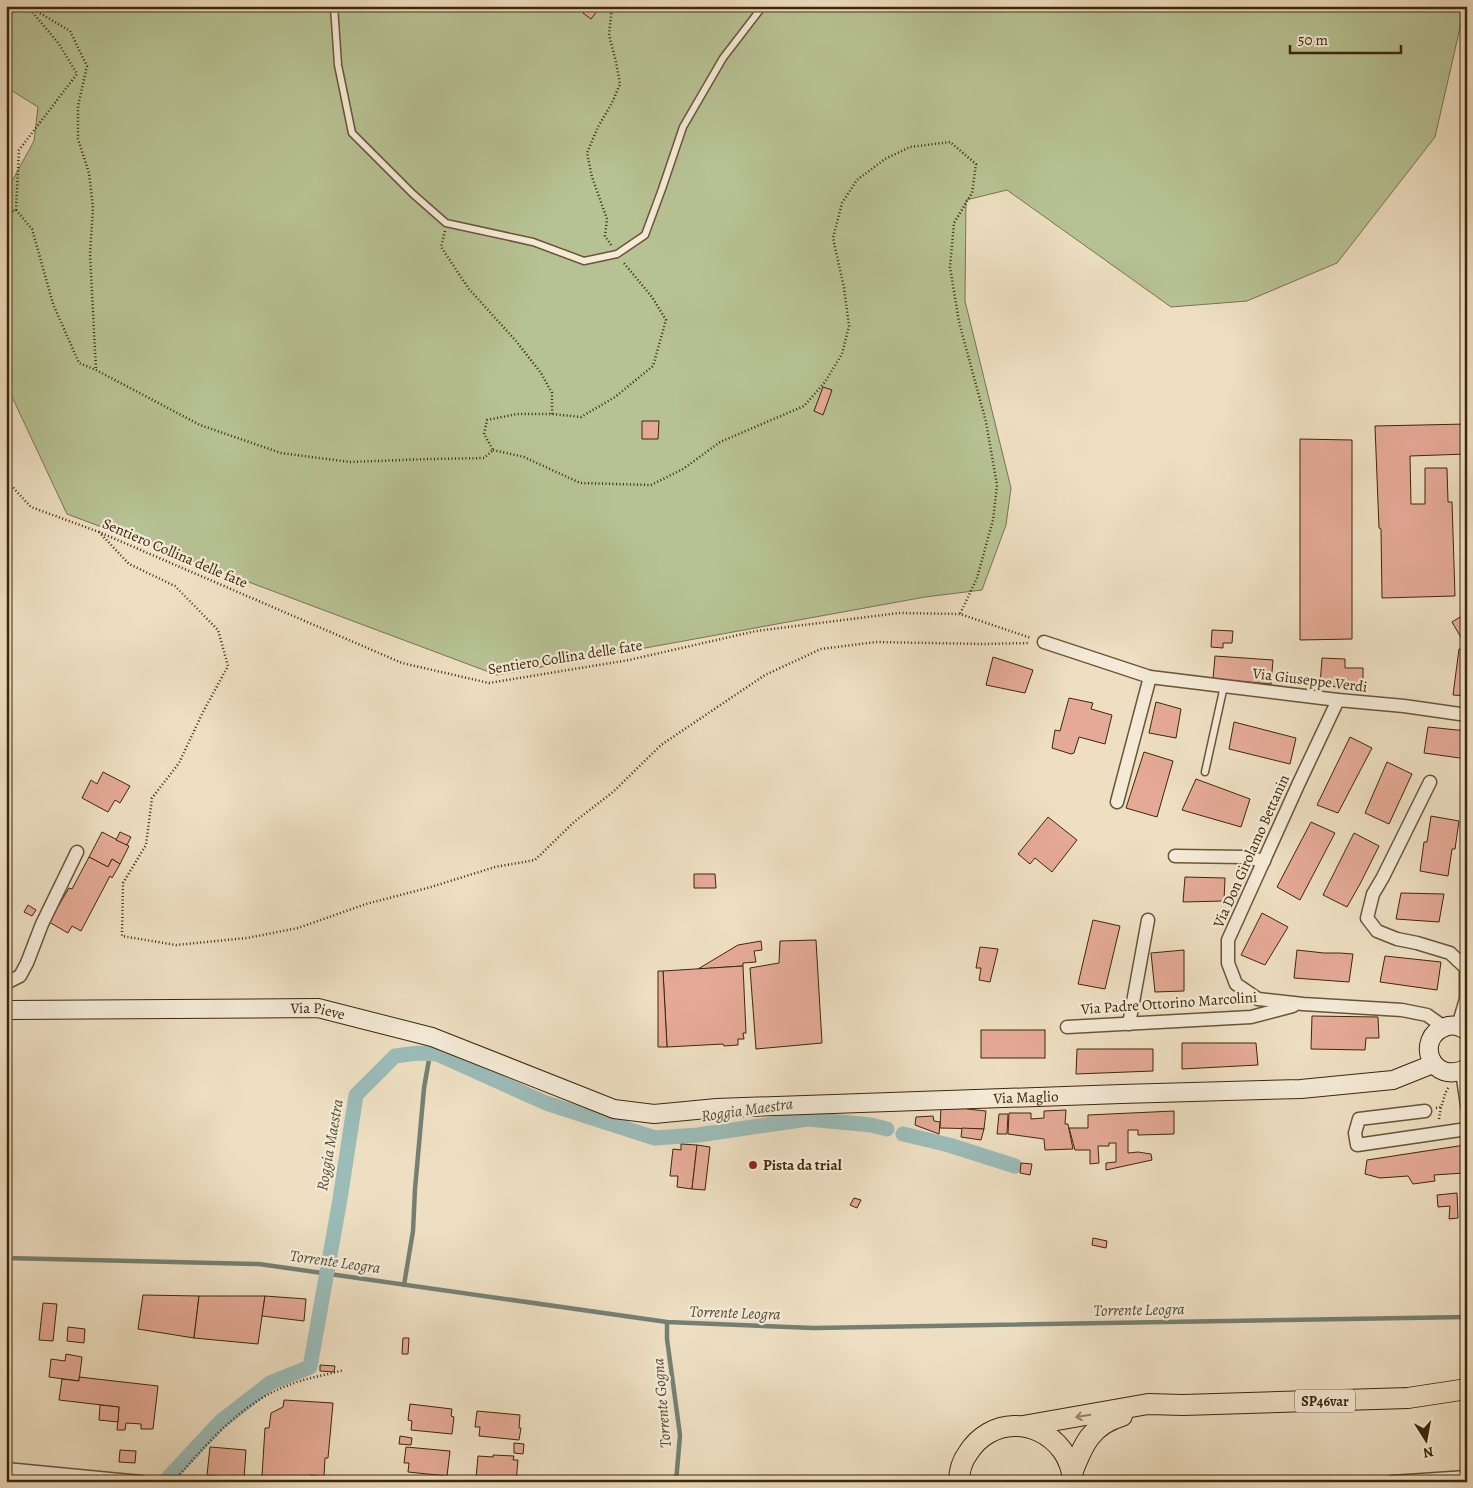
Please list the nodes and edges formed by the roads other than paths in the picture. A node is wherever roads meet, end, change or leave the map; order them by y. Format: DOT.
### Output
graph roads {
  1 [pos="334,6"];
  2 [pos="763,6"];
  3 [pos="1044,642"];
  4 [pos="1150,677"];
  5 [pos="1224,686"];
  6 [pos="1338,700"];
  7 [pos="1467,715"];
  8 [pos="1205,772"];
  9 [pos="1430,782"];
  10 [pos="1117,802"];
  11 [pos="76,852"];
  12 [pos="1175,856"];
  13 [pos="1264,861"];
  14 [pos="1148,920"];
  15 [pos="6,983"];
  16 [pos="1303,1004"];
  17 [pos="6,1010"];
  18 [pos="1129,1024"];
  19 [pos="1067,1027"];
  20 [pos="1456,1028"];
  21 [pos="1433,1064"];
  22 [pos="1462,1075"];
  23 [pos="614,1109"];
  24 [pos="1425,1111"];
  25 [pos="1467,1124"];
  26 [pos="1467,1129"];
  27 [pos="1467,1389"];
  28 [pos="1183,1405"];
  29 [pos="1023,1426"];
  30 [pos="6,1469"];
  31 [pos="1467,1476"];
  32 [pos="1073,1479"];
  33 [pos="141,1482"];
  34 [pos="959,1482"];
  35 [pos="1392,1482"];
  1 -- 2 [label="lane"];
  3 -- 4 [label="street, Via Giuseppe Verdi"];
  4 -- 5 [label="street, Via Giuseppe Verdi"];
  4 -- 10 [label="street"];
  5 -- 6 [label="street, Via Giuseppe Verdi"];
  5 -- 8 [label="lane"];
  6 -- 7 [label="street, Via Giuseppe Verdi"];
  6 -- 13 [label="street, Via Don Girolamo Bettanin"];
  9 -- 20 [label="street"];
  11 -- 15 [label="street"];
  12 -- 13 [label="street"];
  13 -- 16 [label="street, Via Don Girolamo Bettanin"];
  14 -- 18 [label="street"];
  16 -- 18 [label="street, Via Padre Ottorino Marcolini"];
  16 -- 20 [label="street, Via Don Girolamo Bettanin"];
  17 -- 23 [label="street, Via Pieve"];
  18 -- 19 [label="street, Via Padre Ottorino Marcolini"];
  20 -- 21 [label="street"];
  21 -- 22 [label="street"];
  21 -- 23 [label="street, Via Maglio"];
  22 -- 25 [label="lane"];
  24 -- 26 [label="street"];
  27 -- 28 [label="main road, SP46var"];
  28 -- 29 [label="main road, SP46var, one-way"];
  28 -- 32 [label="main road, SP46var"];
  29 -- 32 [label="main road, SP46var"];
  29 -- 34 [label="main road, SP46var"];
  30 -- 33 [label="street"];
  31 -- 35 [label="street"];
}
